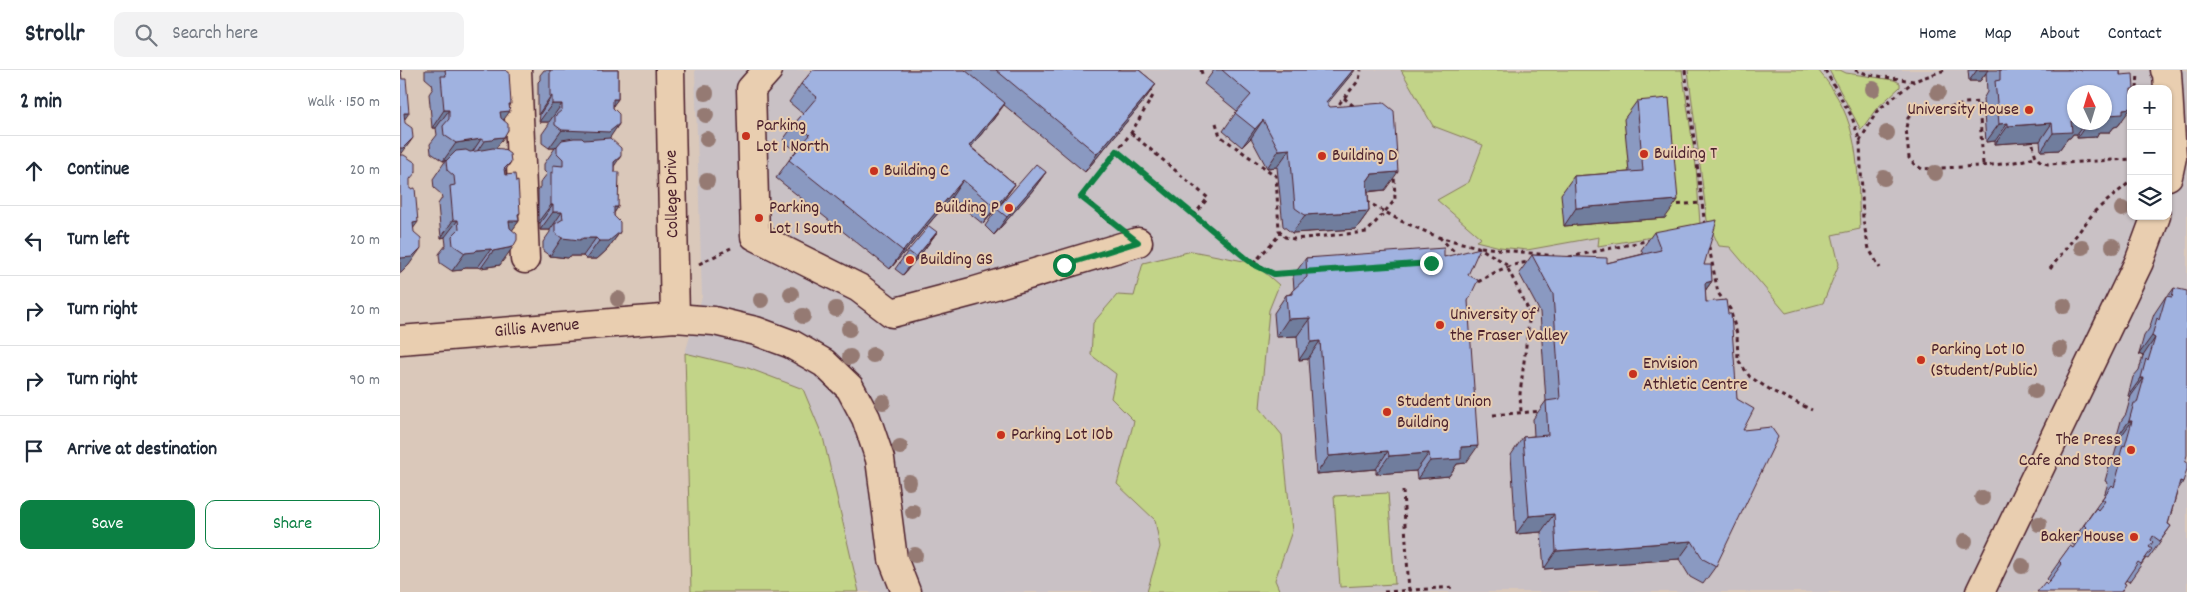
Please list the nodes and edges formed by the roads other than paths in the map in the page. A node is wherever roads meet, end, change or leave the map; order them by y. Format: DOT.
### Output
graph roads {
  1 [pos="517,70"];
  2 [pos="670,70"];
  3 [pos="768,70"];
  4 [pos="2165,70"];
  5 [pos="2176,163"];
  6 [pos="2155,220"];
  7 [pos="1138,242"];
  8 [pos="525,259"];
  9 [pos="675,318"];
  10 [pos="400,340"];
  11 [pos="906,592"];
  12 [pos="1980,592"];
  1 -- 8 [label="street"];
  2 -- 9 [label="street, College Drive"];
  3 -- 7 [label="street"];
  4 -- 5 [label="street"];
  6 -- 12 [label="street"];
  9 -- 10 [label="street, Gillis Avenue"];
  9 -- 11 [label="street, Gillis Avenue"];
}
